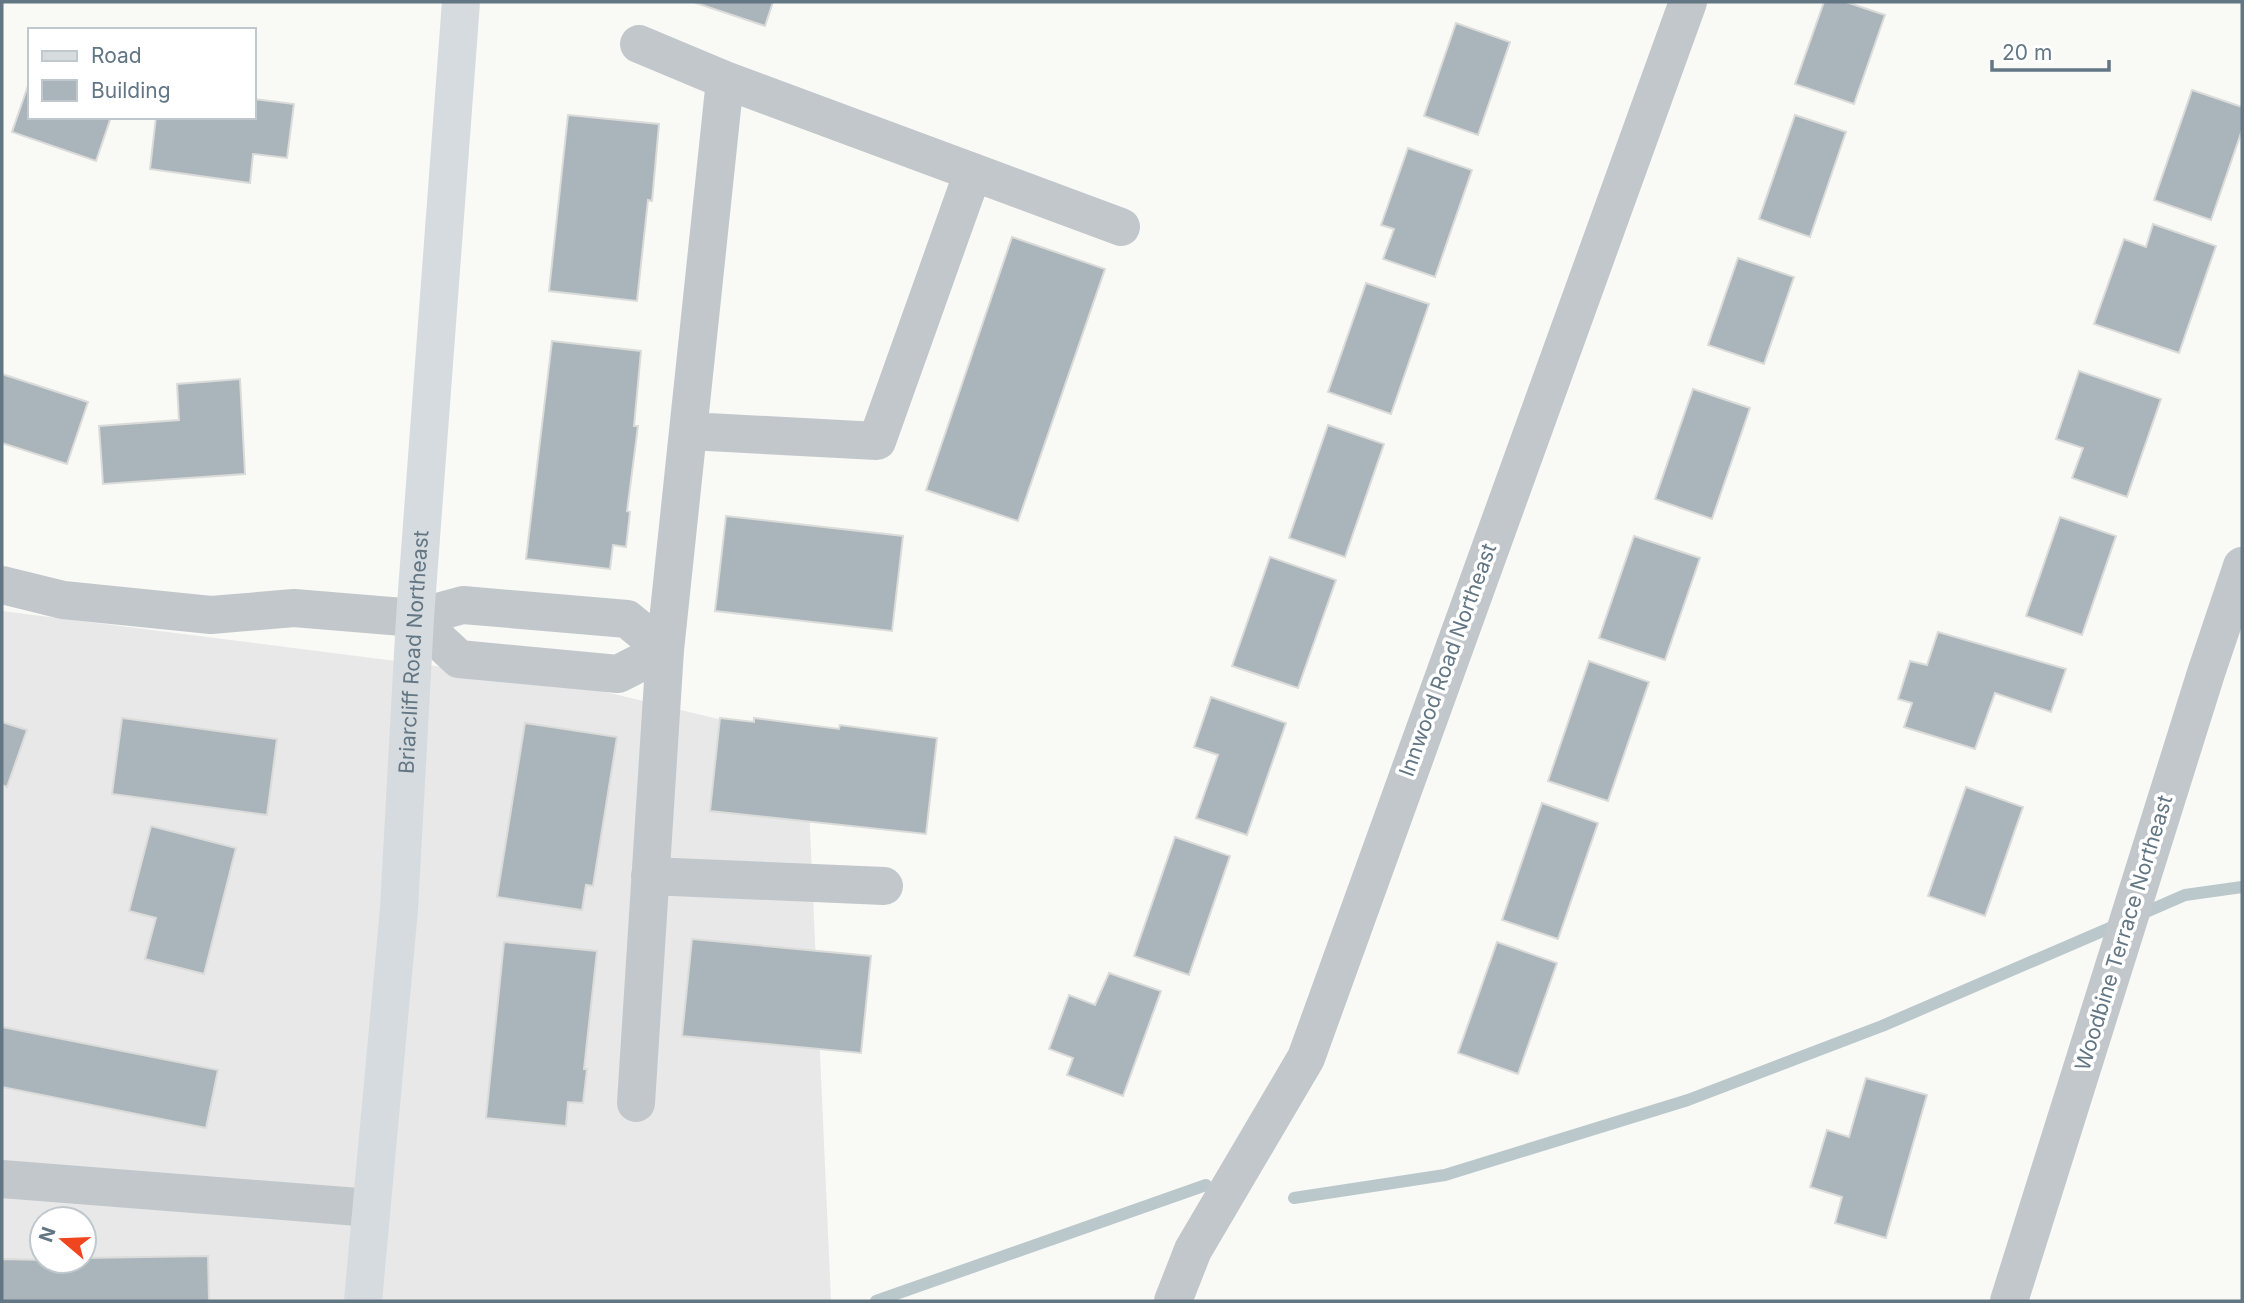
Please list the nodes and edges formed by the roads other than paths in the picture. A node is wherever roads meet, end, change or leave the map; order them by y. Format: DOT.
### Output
graph roads {
  1 [pos="461,2"];
  2 [pos="1688,2"];
  3 [pos="639,44"];
  4 [pos="725,80"];
  5 [pos="973,172"];
  6 [pos="1121,227"];
  7 [pos="688,431"];
  8 [pos="2242,566"];
  9 [pos="2,585"];
  10 [pos="554,613"];
  11 [pos="415,618"];
  12 [pos="665,650"];
  13 [pos="549,667"];
  14 [pos="650,876"];
  15 [pos="884,886"];
  16 [pos="636,1102"];
  17 [pos="2,1179"];
  18 [pos="372,1208"];
  19 [pos="363,1301"];
  20 [pos="1174,1301"];
  21 [pos="2009,1301"];
  1 -- 11 [label="main road, Briarcliff Road Northeast"];
  2 -- 20 [label="street, Innwood Road Northeast"];
  3 -- 4 [label="street"];
  4 -- 5 [label="street"];
  4 -- 7 [label="street"];
  5 -- 6 [label="street"];
  5 -- 7 [label="street"];
  7 -- 12 [label="street"];
  8 -- 21 [label="street, Woodbine Terrace Northeast"];
  9 -- 11 [label="street"];
  10 -- 11 [label="street"];
  10 -- 12 [label="street"];
  10 -- 13 [label="street"];
  11 -- 13 [label="street"];
  11 -- 18 [label="main road, Briarcliff Road Northeast"];
  12 -- 13 [label="street"];
  12 -- 14 [label="street"];
  14 -- 15 [label="street"];
  14 -- 16 [label="street"];
  17 -- 18 [label="street"];
  18 -- 19 [label="main road, Briarcliff Road Northeast"];
}
